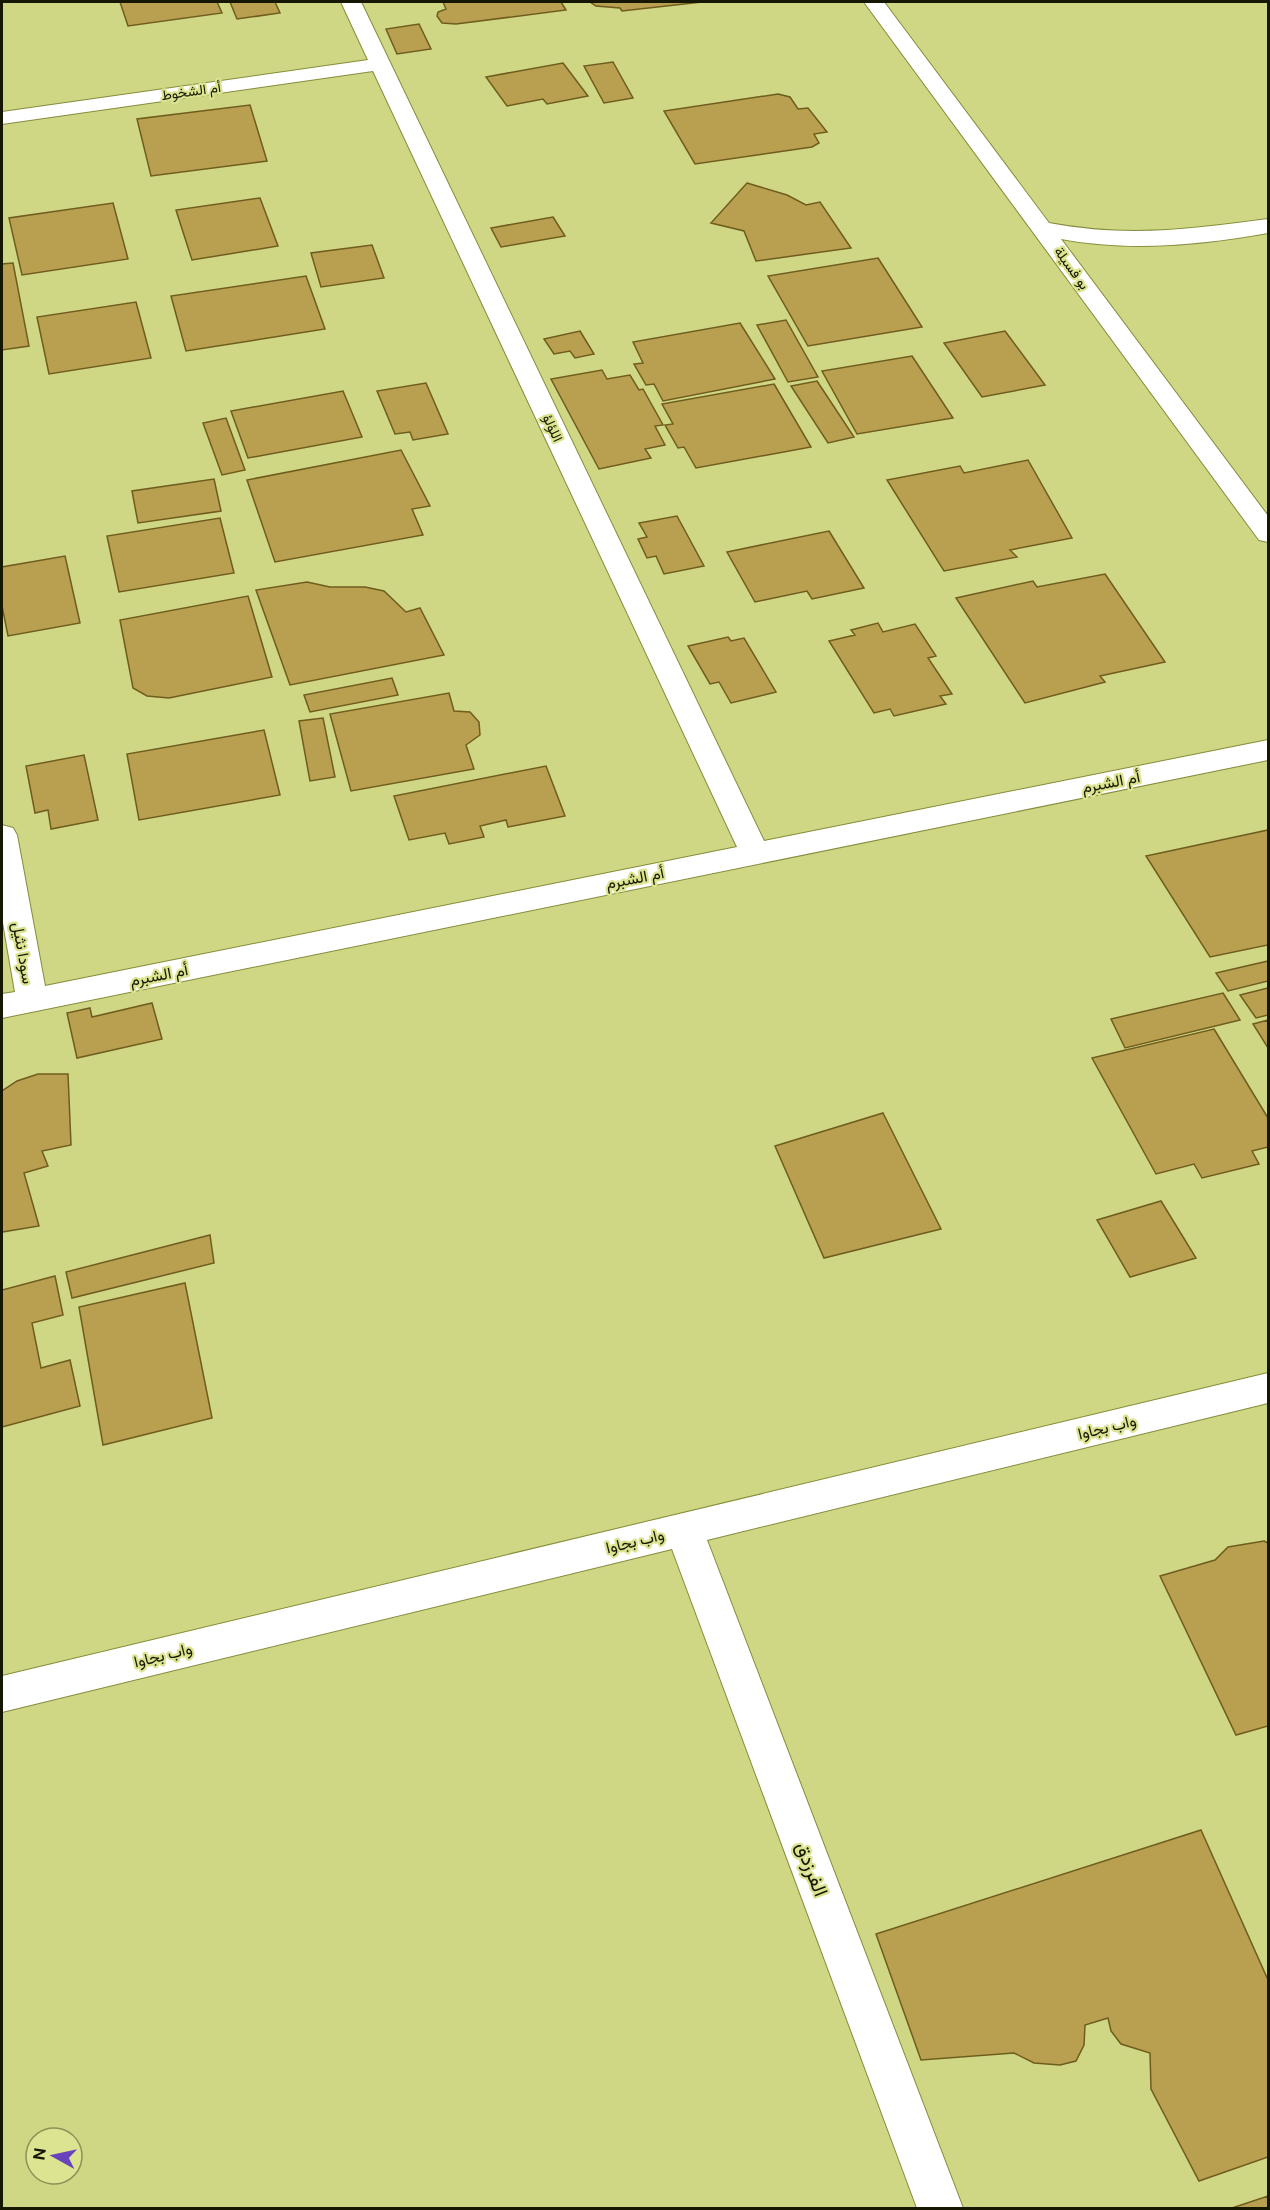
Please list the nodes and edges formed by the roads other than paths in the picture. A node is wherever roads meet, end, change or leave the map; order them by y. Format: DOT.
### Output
graph roads {
  1 [pos="351,2"];
  2 [pos="874,2"];
  3 [pos="381,64"];
  4 [pos="2,118"];
  5 [pos="1269,226"];
  6 [pos="1042,228"];
  7 [pos="1269,534"];
  8 [pos="1269,750"];
  9 [pos="2,835"];
  10 [pos="755,854"];
  11 [pos="32,1000"];
  12 [pos="2,1006"];
  13 [pos="1269,1388"];
  14 [pos="684,1529"];
  15 [pos="2,1694"];
  16 [pos="940,2208"];
  1 -- 3 [label="street, اللؤلؤ"];
  2 -- 6 [label="street, بو فسيلة"];
  3 -- 4 [label="street, أم الشخوط"];
  3 -- 10 [label="street, اللؤلؤ"];
  5 -- 6 [label="street"];
  6 -- 7 [label="street, بو فسيلة"];
  8 -- 10 [label="street, أم الشبرم"];
  9 -- 11 [label="street, سودا نثيل"];
  10 -- 11 [label="street, أم الشبرم"];
  11 -- 12 [label="street, أم الشبرم"];
  13 -- 14 [label="street, واب بجاوا"];
  14 -- 15 [label="street, واب بجاوا"];
  14 -- 16 [label="street, الفرزدق"];
}
